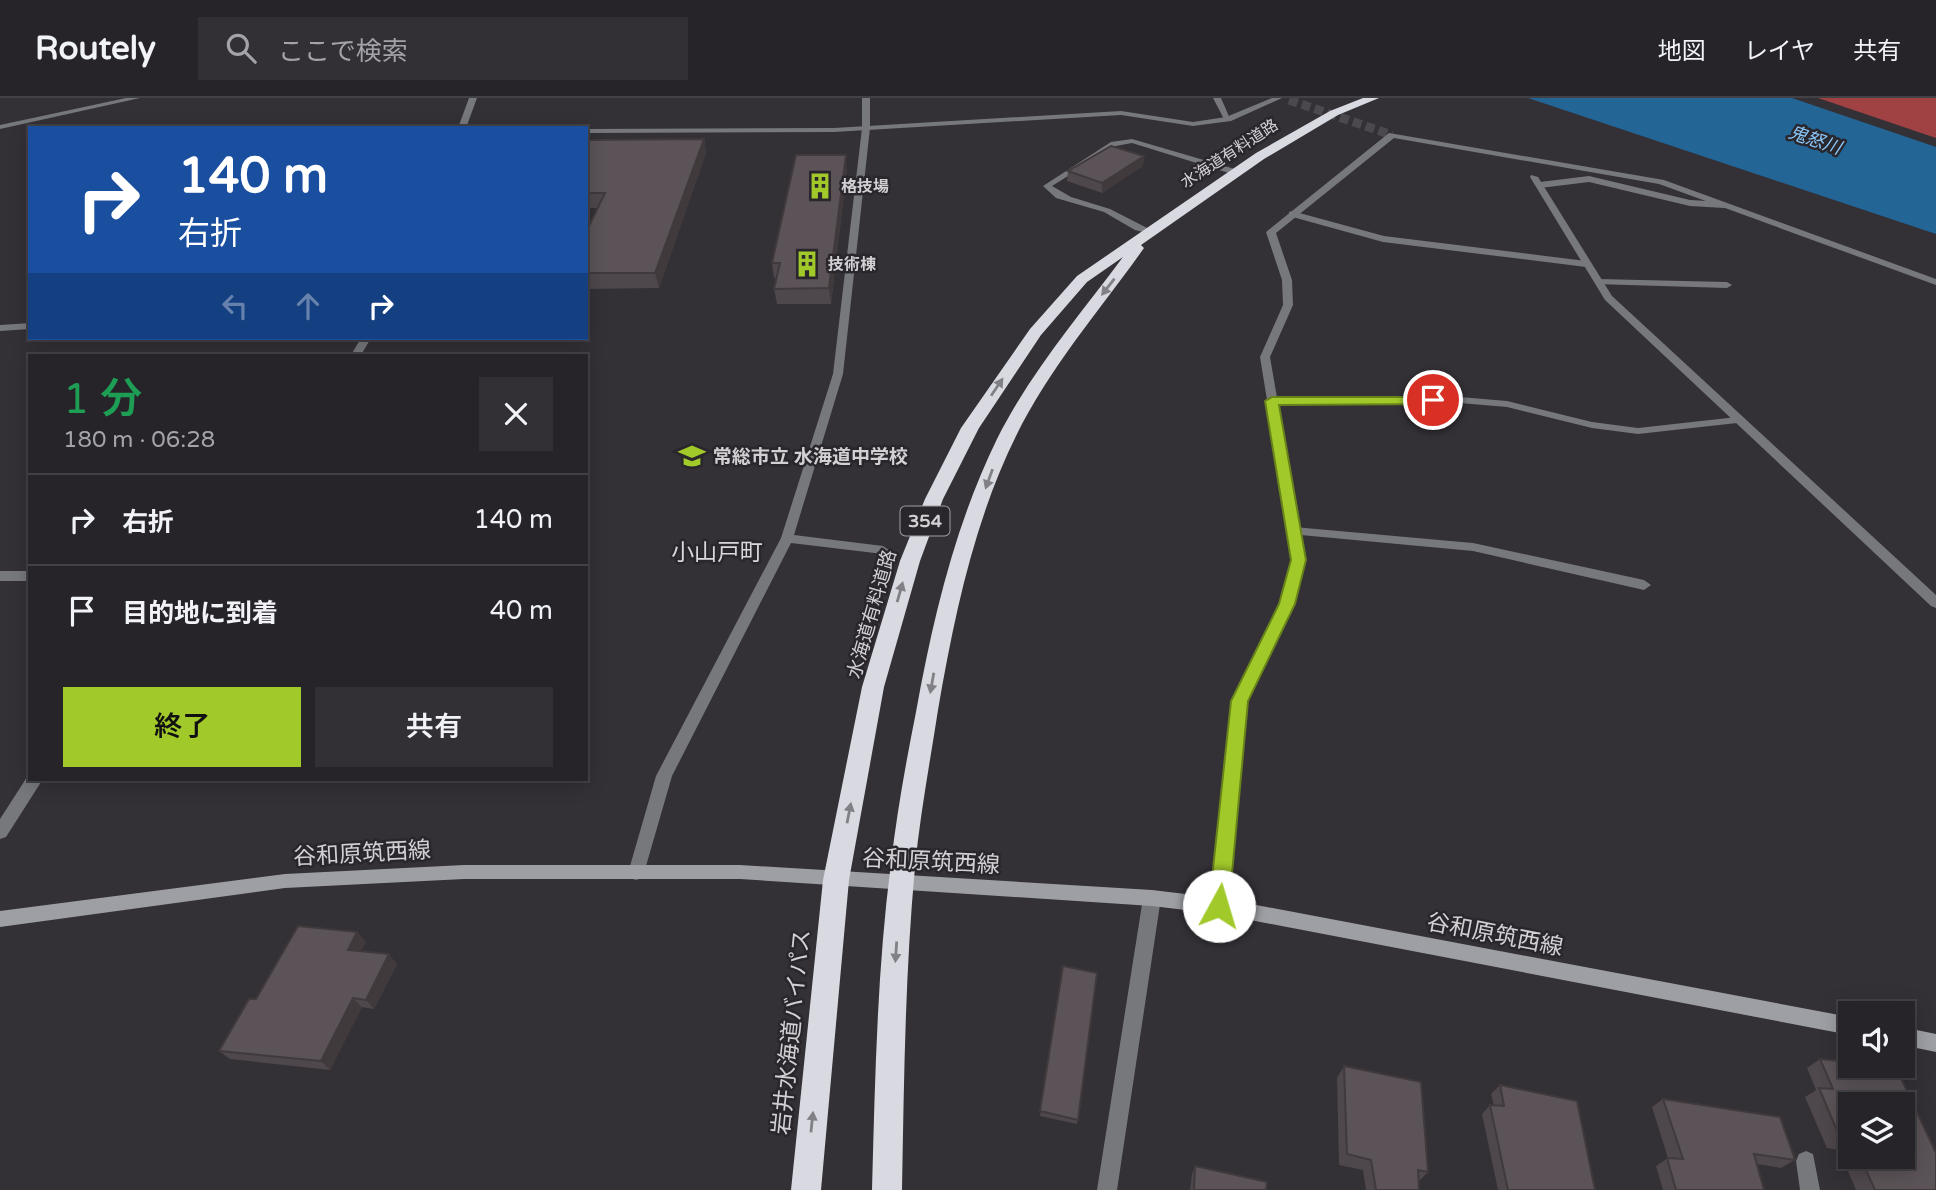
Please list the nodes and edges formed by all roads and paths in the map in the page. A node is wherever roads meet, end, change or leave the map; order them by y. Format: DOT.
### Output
graph roads {
  1 [pos="136,98"];
  2 [pos="473,98"];
  3 [pos="866,98"];
  4 [pos="1217,98"];
  5 [pos="1278,98"];
  6 [pos="1373,98"];
  7 [pos="1228,119"];
  8 [pos="463,126"];
  9 [pos="0,127"];
  10 [pos="866,128"];
  11 [pos="588,131"];
  12 [pos="1235,172"];
  13 [pos="1724,205"];
  14 [pos="1292,214"];
  15 [pos="1148,232"];
  16 [pos="1586,264"];
  17 [pos="1598,282"];
  18 [pos="1936,282"];
  19 [pos="1727,285"];
  20 [pos="28,326"];
  21 [pos="0,328"];
  22 [pos="1272,401"];
  23 [pos="1737,420"];
  24 [pos="1294,531"];
  25 [pos="787,538"];
  26 [pos="883,550"];
  27 [pos="0,576"];
  28 [pos="28,576"];
  29 [pos="1644,585"];
  30 [pos="1936,603"];
  31 [pos="34,781"];
  32 [pos="0,832"];
  33 [pos="636,873"];
  34 [pos="836,880"];
  35 [pos="901,884"];
  36 [pos="1152,898"];
  37 [pos="1219,906"];
  38 [pos="0,919"];
  39 [pos="1838,1025"];
  40 [pos="1915,1039"];
  41 [pos="1936,1043"];
  42 [pos="1806,1161"];
  43 [pos="806,1190"];
  44 [pos="887,1190"];
  45 [pos="1107,1190"];
  46 [pos="1810,1190"];
  1 -- 9 [label="street"];
  2 -- 8 [label="street"];
  3 -- 10 [label="street"];
  4 -- 7 [label="street"];
  5 -- 7 [label="street"];
  6 -- 12 [label="highway, 水海道有料道路 / 354"];
  7 -- 10 [label="street"];
  10 -- 11 [label="street"];
  10 -- 25 [label="street"];
  12 -- 15 [label="highway, 水海道有料道路 / 354"];
  12 -- 15 [label="street"];
  13 -- 14 [label="street"];
  13 -- 16 [label="street"];
  13 -- 18 [label="street"];
  14 -- 16 [label="street"];
  14 -- 22 [label="street"];
  34 -- 15 [label="highway, 水海道有料道路 / 354, one-way"];
  15 -- 35 [label="highway, 水海道有料道路 / 354, one-way"];
  16 -- 17 [label="street"];
  17 -- 19 [label="street"];
  17 -- 23 [label="street"];
  20 -- 21 [label="street"];
  22 -- 23 [label="street"];
  22 -- 24 [label="street"];
  23 -- 30 [label="street"];
  24 -- 29 [label="street"];
  24 -- 37 [label="street"];
  25 -- 26 [label="street"];
  25 -- 33 [label="street"];
  27 -- 28 [label="street"];
  31 -- 32 [label="street"];
  33 -- 34 [label="main road, 谷和原筑西線"];
  33 -- 38 [label="main road, 谷和原筑西線"];
  34 -- 35 [label="main road, 谷和原筑西線"];
  43 -- 34 [label="highway, 岩井水海道バイパス / 354, one-way"];
  35 -- 36 [label="main road, 谷和原筑西線"];
  35 -- 44 [label="highway, 354, one-way"];
  36 -- 37 [label="main road, 谷和原筑西線"];
  36 -- 45 [label="street"];
  37 -- 39 [label="main road, 谷和原筑西線"];
  40 -- 41 [label="main road"];
  42 -- 46 [label="street"];
}
